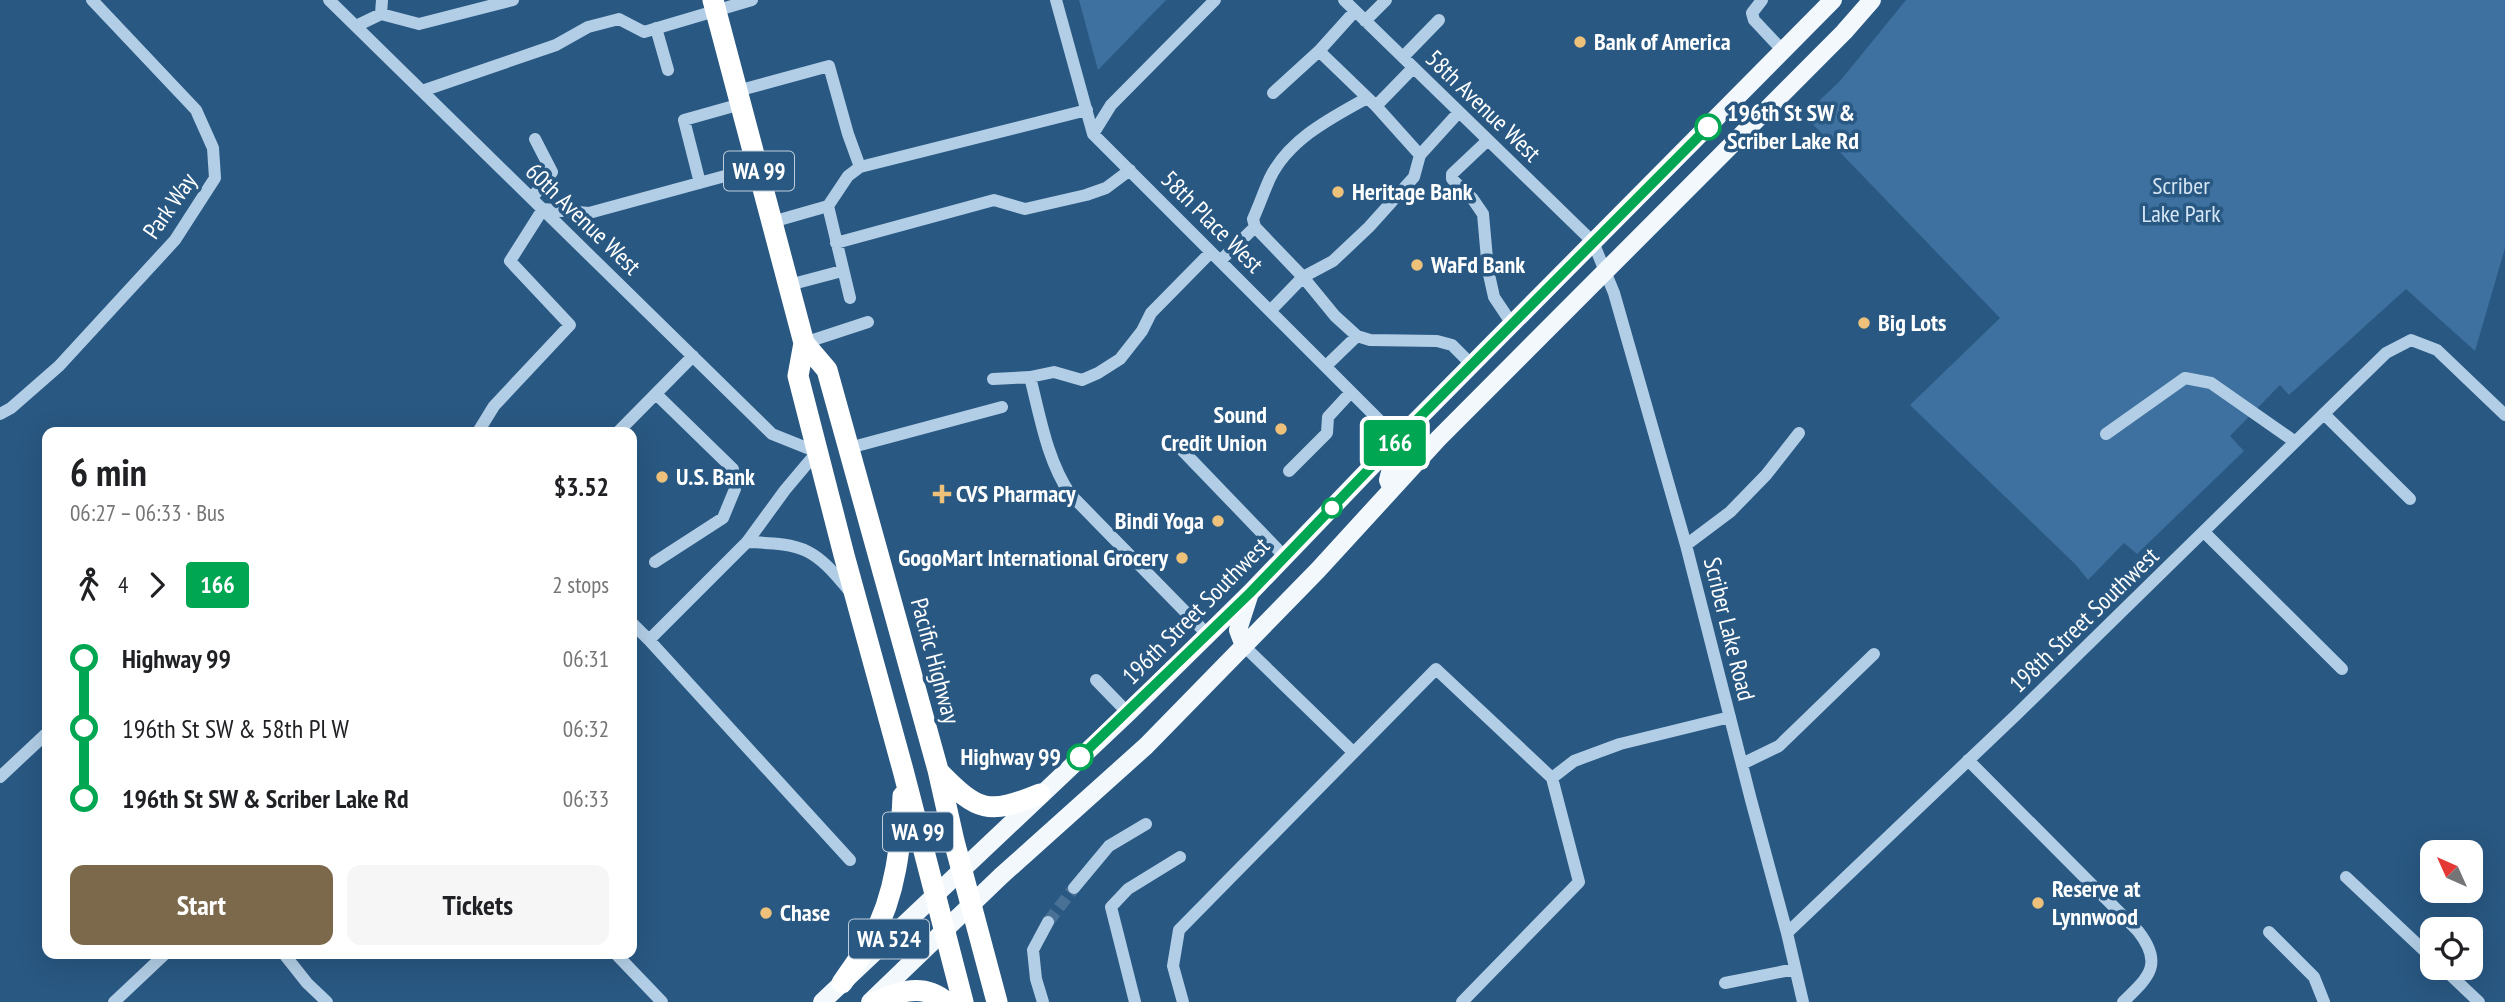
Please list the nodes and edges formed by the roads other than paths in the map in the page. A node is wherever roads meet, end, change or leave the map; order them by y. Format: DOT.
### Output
graph roads {
  1 [pos="92,0"];
  2 [pos="329,0"];
  3 [pos="382,0"];
  4 [pos="513,0"];
  5 [pos="752,0"];
  6 [pos="1056,0"];
  7 [pos="1215,0"];
  8 [pos="1344,0"];
  9 [pos="1386,0"];
  10 [pos="1762,0"];
  11 [pos="1872,0"];
  12 [pos="1830,1"];
  13 [pos="715,5"];
  14 [pos="1355,11"];
  15 [pos="381,14"];
  16 [pos="1439,20"];
  17 [pos="1365,21"];
  18 [pos="356,26"];
  19 [pos="656,28"];
  20 [pos="1319,51"];
  21 [pos="1783,51"];
  22 [pos="1403,57"];
  23 [pos="1413,68"];
  24 [pos="668,70"];
  25 [pos="422,91"];
  26 [pos="1273,93"];
  27 [pos="739,97"];
  28 [pos="1371,102"];
  29 [pos="1087,110"];
  30 [pos="1459,112"];
  31 [pos="1093,134"];
  32 [pos="535,139"];
  33 [pos="1488,140"];
  34 [pos="1420,155"];
  35 [pos="758,167"];
  36 [pos="860,167"];
  37 [pos="1130,170"];
  38 [pos="700,183"];
  39 [pos="532,198"];
  40 [pos="828,206"];
  41 [pos="543,209"];
  42 [pos="772,222"];
  43 [pos="1255,227"];
  44 [pos="1593,242"];
  45 [pos="836,243"];
  46 [pos="1216,256"];
  47 [pos="1605,270"];
  48 [pos="842,271"];
  49 [pos="1303,277"];
  50 [pos="789,285"];
  51 [pos="850,298"];
  52 [pos="1270,311"];
  53 [pos="868,322"];
  54 [pos="1512,324"];
  55 [pos="1357,336"];
  56 [pos="804,343"];
  57 [pos="693,356"];
  58 [pos="1472,365"];
  59 [pos="1326,366"];
  60 [pos="1030,377"];
  61 [pos="993,379"];
  62 [pos="1351,392"];
  63 [pos="656,394"];
  64 [pos="1002,407"];
  65 [pos="0,414"];
  66 [pos="2324,414"];
  67 [pos="2505,415"];
  68 [pos="481,427"];
  69 [pos="623,427"];
  70 [pos="1799,433"];
  71 [pos="2106,434"];
  72 [pos="1398,439"];
  73 [pos="2294,441"];
  74 [pos="849,448"];
  75 [pos="1181,449"];
  76 [pos="817,452"];
  77 [pos="1289,471"];
  78 [pos="1392,489"];
  79 [pos="2410,499"];
  80 [pos="2204,532"];
  81 [pos="747,542"];
  82 [pos="1686,545"];
  83 [pos="1285,557"];
  84 [pos="655,562"];
  85 [pos="1250,593"];
  86 [pos="858,601"];
  87 [pos="637,628"];
  88 [pos="1207,634"];
  89 [pos="649,640"];
  90 [pos="1244,646"];
  91 [pos="1874,654"];
  92 [pos="2342,669"];
  93 [pos="1096,680"];
  94 [pos="1129,713"];
  95 [pos="1730,717"];
  96 [pos="42,738"];
  97 [pos="1353,752"];
  98 [pos="1968,760"];
  99 [pos="1742,764"];
  100 [pos="903,770"];
  101 [pos="938,771"];
  102 [pos="0,778"];
  103 [pos="1552,778"];
  104 [pos="1040,794"];
  105 [pos="1146,824"];
  106 [pos="1180,857"];
  107 [pos="850,860"];
  108 [pos="962,868"];
  109 [pos="2346,877"];
  110 [pos="1074,888"];
  111 [pos="935,894"];
  112 [pos="971,905"];
  113 [pos="1048,922"];
  114 [pos="944,931"];
  115 [pos="2269,932"];
  116 [pos="1787,933"];
  117 [pos="2420,947"];
  118 [pos="159,959"];
  119 [pos="288,959"];
  120 [pos="621,959"];
  121 [pos="1795,969"];
  122 [pos="2456,980"];
  123 [pos="842,983"];
  124 [pos="1725,983"];
  125 [pos="114,1002"];
  126 [pos="327,1002"];
  127 [pos="662,1002"];
  128 [pos="822,1002"];
  129 [pos="873,1002"];
  130 [pos="946,1002"];
  131 [pos="963,1002"];
  132 [pos="997,1002"];
  133 [pos="1043,1002"];
  134 [pos="1135,1002"];
  135 [pos="1183,1002"];
  136 [pos="1462,1002"];
  137 [pos="1803,1002"];
  138 [pos="2123,1002"];
  139 [pos="2325,1002"];
  140 [pos="2479,1002"];
  1 -- 65 [label="street, Park Way"];
  2 -- 18 [label="street, 60th Avenue West"];
  3 -- 15 [label="street"];
  4 -- 15 [label="street"];
  5 -- 13 [label="street"];
  6 -- 29 [label="street"];
  7 -- 31 [label="street"];
  8 -- 14 [label="street, 58th Avenue West"];
  9 -- 17 [label="street"];
  10 -- 21 [label="street"];
  11 -- 47 [label="main road"];
  12 -- 21 [label="main road, 196th Street Southwest / WA 524"];
  13 -- 19 [label="street"];
  13 -- 27 [label="highway, Pacific Highway / WA 99"];
  14 -- 17 [label="street, 58th Avenue West"];
  14 -- 20 [label="street"];
  15 -- 18 [label="street"];
  16 -- 22 [label="street"];
  17 -- 22 [label="street, 58th Avenue West"];
  18 -- 25 [label="street, 60th Avenue West"];
  19 -- 24 [label="street"];
  19 -- 25 [label="street"];
  20 -- 26 [label="street"];
  20 -- 28 [label="street"];
  21 -- 44 [label="main road, 196th Street Southwest / WA 524"];
  22 -- 23 [label="street, 58th Avenue West"];
  23 -- 28 [label="street"];
  23 -- 30 [label="street, 58th Avenue West"];
  25 -- 39 [label="street, 60th Avenue West"];
  27 -- 35 [label="highway, Pacific Highway / WA 99"];
  27 -- 36 [label="street"];
  27 -- 38 [label="street"];
  28 -- 34 [label="street"];
  28 -- 43 [label="street"];
  29 -- 31 [label="street"];
  29 -- 36 [label="street"];
  30 -- 33 [label="street, 58th Avenue West"];
  30 -- 34 [label="street"];
  31 -- 37 [label="street, 58th Place West"];
  32 -- 39 [label="street"];
  33 -- 44 [label="street, 58th Avenue West"];
  33 -- 54 [label="street"];
  34 -- 49 [label="street"];
  35 -- 38 [label="street"];
  35 -- 42 [label="highway, Pacific Highway / WA 99"];
  36 -- 40 [label="street"];
  37 -- 45 [label="street"];
  37 -- 46 [label="street, 58th Place West"];
  38 -- 41 [label="street"];
  39 -- 41 [label="street, 60th Avenue West"];
  40 -- 42 [label="street"];
  40 -- 45 [label="street"];
  41 -- 57 [label="street, 60th Avenue West"];
  41 -- 68 [label="street"];
  42 -- 50 [label="highway, Pacific Highway / WA 99"];
  43 -- 46 [label="street"];
  43 -- 49 [label="street"];
  44 -- 47 [label="street"];
  44 -- 54 [label="main road, 196th Street Southwest / WA 524"];
  45 -- 48 [label="street"];
  46 -- 52 [label="street, 58th Place West"];
  46 -- 60 [label="street"];
  47 -- 78 [label="main road"];
  47 -- 82 [label="street, Scriber Lake Road"];
  48 -- 50 [label="street"];
  48 -- 51 [label="street"];
  49 -- 52 [label="street"];
  49 -- 55 [label="street"];
  50 -- 56 [label="highway, Pacific Highway / WA 99"];
  52 -- 59 [label="street, 58th Place West"];
  53 -- 56 [label="street"];
  54 -- 58 [label="main road, 196th Street Southwest / WA 524"];
  55 -- 58 [label="street"];
  55 -- 59 [label="street"];
  56 -- 74 [label="highway, Pacific Highway / WA 99"];
  56 -- 76 [label="highway, Pacific Highway / WA 99"];
  57 -- 63 [label="street"];
  57 -- 76 [label="street, 60th Avenue West"];
  58 -- 72 [label="main road, 196th Street Southwest / WA 524"];
  59 -- 62 [label="street, 58th Place West"];
  60 -- 61 [label="street"];
  60 -- 88 [label="street"];
  62 -- 72 [label="street, 58th Place West"];
  62 -- 77 [label="street"];
  63 -- 69 [label="street"];
  63 -- 84 [label="street"];
  64 -- 74 [label="street"];
  66 -- 67 [label="street, 198th Street Southwest"];
  66 -- 73 [label="street, 198th Street Southwest"];
  66 -- 79 [label="street"];
  70 -- 82 [label="street"];
  71 -- 73 [label="street"];
  72 -- 78 [label="main road"];
  72 -- 83 [label="main road, 196th Street Southwest / WA 524"];
  73 -- 80 [label="street, 198th Street Southwest"];
  74 -- 101 [label="highway, Pacific Highway / WA 99"];
  75 -- 83 [label="street"];
  76 -- 81 [label="street"];
  76 -- 86 [label="highway, Pacific Highway / WA 99"];
  78 -- 90 [label="main road"];
  80 -- 92 [label="street"];
  80 -- 98 [label="street, 198th Street Southwest"];
  81 -- 86 [label="street"];
  81 -- 89 [label="street"];
  82 -- 95 [label="street, Scriber Lake Road"];
  83 -- 85 [label="main road, 196th Street Southwest / WA 524"];
  85 -- 88 [label="main road, 196th Street Southwest / WA 524"];
  85 -- 90 [label="main road"];
  86 -- 100 [label="highway, Pacific Highway / WA 99"];
  87 -- 89 [label="street"];
  88 -- 94 [label="main road, 196th Street Southwest / WA 524"];
  89 -- 107 [label="street"];
  90 -- 97 [label="street"];
  90 -- 112 [label="main road"];
  91 -- 99 [label="street"];
  93 -- 94 [label="street"];
  94 -- 104 [label="main road, 196th Street Southwest / WA 524"];
  95 -- 99 [label="street, Scriber Lake Road"];
  95 -- 103 [label="street"];
  96 -- 102 [label="street"];
  97 -- 103 [label="street"];
  97 -- 135 [label="street"];
  98 -- 116 [label="street, 198th Street Southwest"];
  98 -- 138 [label="street"];
  99 -- 116 [label="street, Scriber Lake Road"];
  100 -- 111 [label="highway, Pacific Highway / WA 99"];
  100 -- 123 [label="highway"];
  101 -- 104 [label="highway"];
  101 -- 108 [label="highway, Pacific Highway / WA 99"];
  103 -- 136 [label="street"];
  104 -- 108 [label="main road, 196th Street Southwest / WA 524"];
  105 -- 110 [label="street"];
  106 -- 134 [label="street"];
  108 -- 111 [label="main road, 196th Street Southwest / WA 524"];
  108 -- 112 [label="highway, Pacific Highway / WA 99"];
  109 -- 117 [label="street"];
  111 -- 114 [label="highway, Pacific Highway / WA 99"];
  111 -- 123 [label="main road, 196th Street Southwest / WA 524"];
  112 -- 114 [label="main road"];
  112 -- 132 [label="highway, Pacific Highway / WA 99"];
  113 -- 133 [label="street"];
  114 -- 129 [label="main road"];
  114 -- 131 [label="highway, Pacific Highway / WA 99"];
  115 -- 139 [label="street"];
  116 -- 121 [label="street, Scriber Lake Road"];
  118 -- 125 [label="street"];
  119 -- 126 [label="street"];
  120 -- 127 [label="street"];
  121 -- 124 [label="street"];
  121 -- 137 [label="street, Scriber Lake Road"];
  122 -- 140 [label="street"];
  123 -- 128 [label="main road, 196th Street Southwest / WA 524"];
  129 -- 130 [label="highway"];
}
